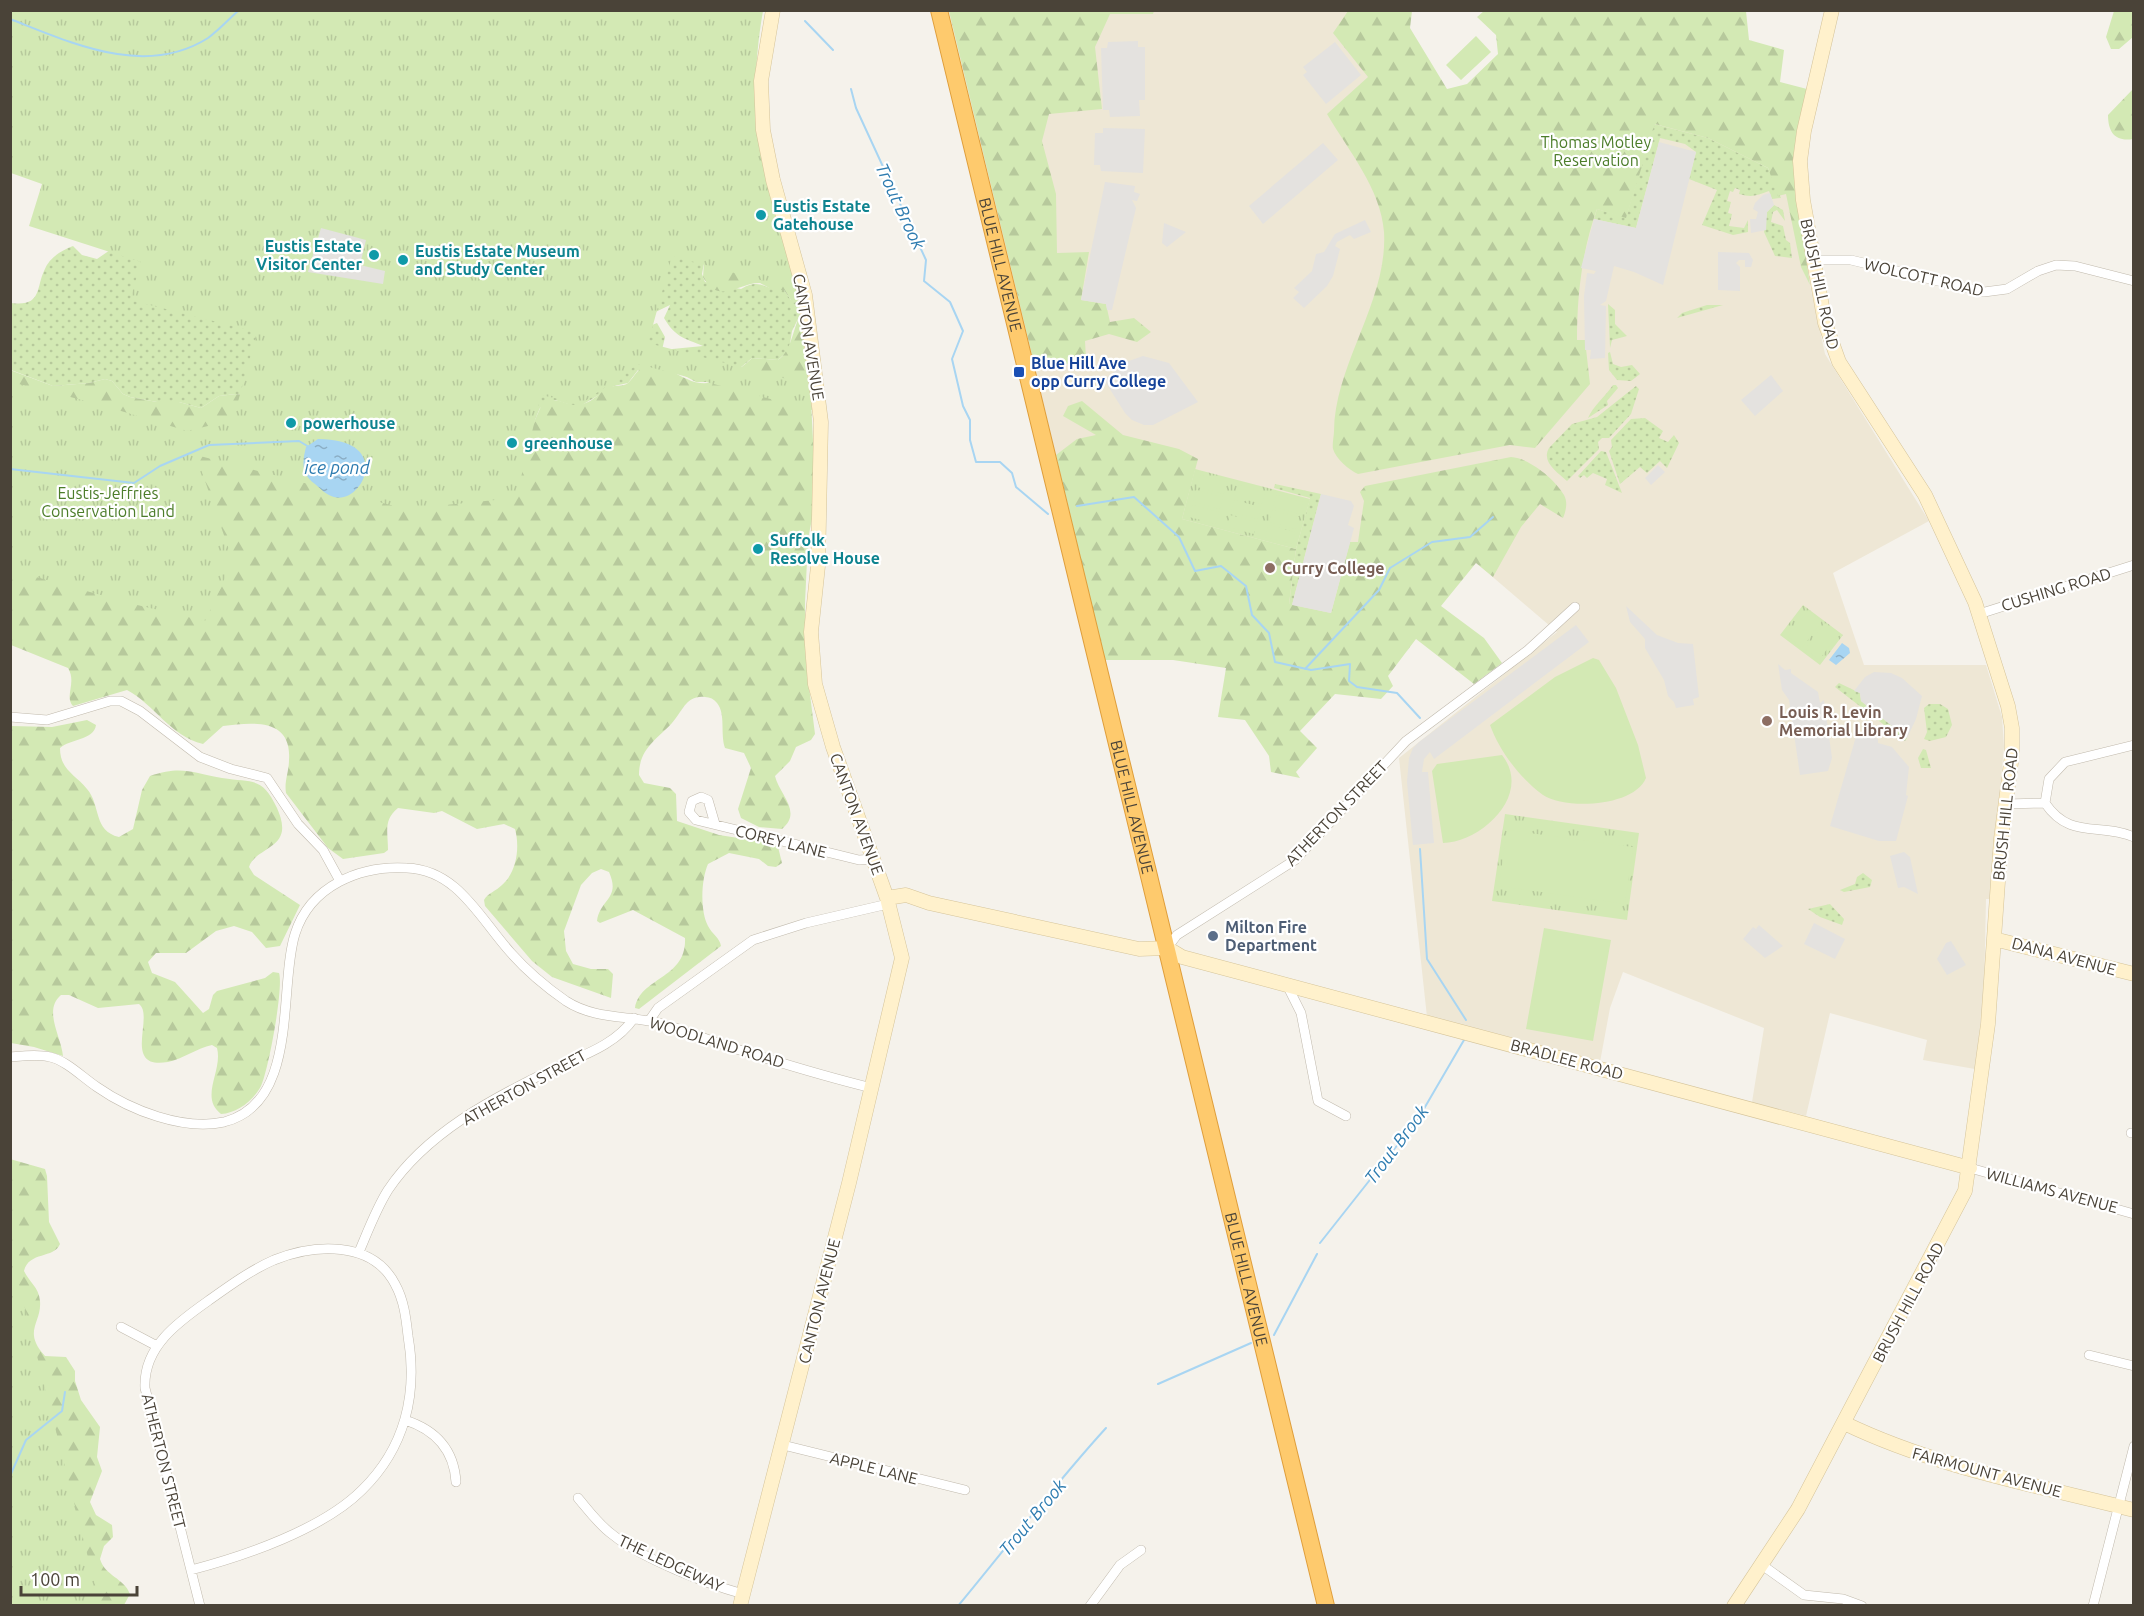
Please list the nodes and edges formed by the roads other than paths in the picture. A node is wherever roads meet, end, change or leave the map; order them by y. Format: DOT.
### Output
graph roads {
  1 [pos="773,10"];
  2 [pos="939,10"];
  3 [pos="1832,10"];
  4 [pos="1814,260"];
  5 [pos="2133,281"];
  6 [pos="2133,565"];
  7 [pos="1575,607"];
  8 [pos="1979,614"];
  9 [pos="10,717"];
  10 [pos="2133,745"];
  11 [pos="2045,803"];
  12 [pos="2006,804"];
  13 [pos="715,824"];
  14 [pos="2133,837"];
  15 [pos="874,859"];
  16 [pos="340,881"];
  17 [pos="888,904"];
  18 [pos="1994,939"];
  19 [pos="1167,948"];
  20 [pos="2133,974"];
  21 [pos="1287,986"];
  22 [pos="1313,993"];
  23 [pos="634,1018"];
  24 [pos="1302,1020"];
  25 [pos="649,1021"];
  26 [pos="10,1057"];
  27 [pos="872,1088"];
  28 [pos="1346,1116"];
  29 [pos="1970,1168"];
  30 [pos="2133,1214"];
  31 [pos="359,1252"];
  32 [pos="121,1327"];
  33 [pos="157,1346"];
  34 [pos="2089,1356"];
  35 [pos="2133,1366"];
  36 [pos="405,1420"];
  37 [pos="1844,1423"];
  38 [pos="783,1445"];
  39 [pos="2133,1446"];
  40 [pos="456,1482"];
  41 [pos="965,1490"];
  42 [pos="578,1498"];
  43 [pos="2118,1506"];
  44 [pos="2133,1510"];
  45 [pos="1141,1550"];
  46 [pos="1762,1564"];
  47 [pos="191,1570"];
  48 [pos="741,1600"];
  49 [pos="200,1605"];
  50 [pos="1090,1605"];
  51 [pos="1326,1605"];
  52 [pos="1734,1605"];
  53 [pos="1863,1605"];
  54 [pos="2093,1605"];
  1 -- 15 [label="street, CANTON AVENUE"];
  2 -- 19 [label="highway, BLUE HILL AVENUE"];
  3 -- 4 [label="street, BRUSH HILL ROAD"];
  4 -- 5 [label="street, WOLCOTT ROAD"];
  4 -- 8 [label="street, BRUSH HILL ROAD"];
  6 -- 8 [label="street, CUSHING ROAD"];
  7 -- 19 [label="street, ATHERTON STREET"];
  8 -- 12 [label="street, BRUSH HILL ROAD"];
  9 -- 16 [label="street"];
  10 -- 11 [label="street"];
  11 -- 12 [label="street"];
  11 -- 14 [label="street"];
  12 -- 18 [label="street, BRUSH HILL ROAD"];
  13 -- 13 [label="street, COREY LANE"];
  13 -- 15 [label="street, COREY LANE"];
  15 -- 17 [label="street, CANTON AVENUE"];
  16 -- 23 [label="street, WOODLAND ROAD"];
  16 -- 26 [label="street, WOODLAND ROAD"];
  17 -- 19 [label="street"];
  17 -- 25 [label="street"];
  17 -- 27 [label="street, CANTON AVENUE"];
  18 -- 20 [label="street, DANA AVENUE"];
  18 -- 29 [label="street, BRUSH HILL ROAD"];
  19 -- 21 [label="street, BRADLEE ROAD"];
  19 -- 51 [label="highway, BLUE HILL AVENUE"];
  21 -- 22 [label="street, BRADLEE ROAD"];
  21 -- 24 [label="street"];
  22 -- 24 [label="street"];
  22 -- 29 [label="street, BRADLEE ROAD"];
  23 -- 25 [label="street, WOODLAND ROAD"];
  23 -- 31 [label="street, ATHERTON STREET"];
  24 -- 28 [label="street"];
  25 -- 27 [label="street, WOODLAND ROAD"];
  27 -- 38 [label="street, CANTON AVENUE"];
  29 -- 30 [label="street, WILLIAMS AVENUE"];
  29 -- 37 [label="street, BRUSH HILL ROAD"];
  31 -- 33 [label="street, ATHERTON STREET"];
  31 -- 36 [label="street"];
  32 -- 33 [label="street"];
  33 -- 47 [label="street, ATHERTON STREET"];
  34 -- 35 [label="street"];
  36 -- 40 [label="street"];
  36 -- 47 [label="street"];
  37 -- 43 [label="street, FAIRMOUNT AVENUE"];
  37 -- 46 [label="street, BRUSH HILL ROAD"];
  38 -- 41 [label="street, APPLE LANE"];
  38 -- 48 [label="street, CANTON AVENUE"];
  39 -- 43 [label="street"];
  42 -- 48 [label="street, THE LEDGEWAY"];
  43 -- 44 [label="street, FAIRMOUNT AVENUE"];
  43 -- 54 [label="street"];
  45 -- 50 [label="street"];
  46 -- 52 [label="street, BRUSH HILL ROAD"];
  46 -- 53 [label="street"];
  47 -- 49 [label="street, ATHERTON STREET"];
}
